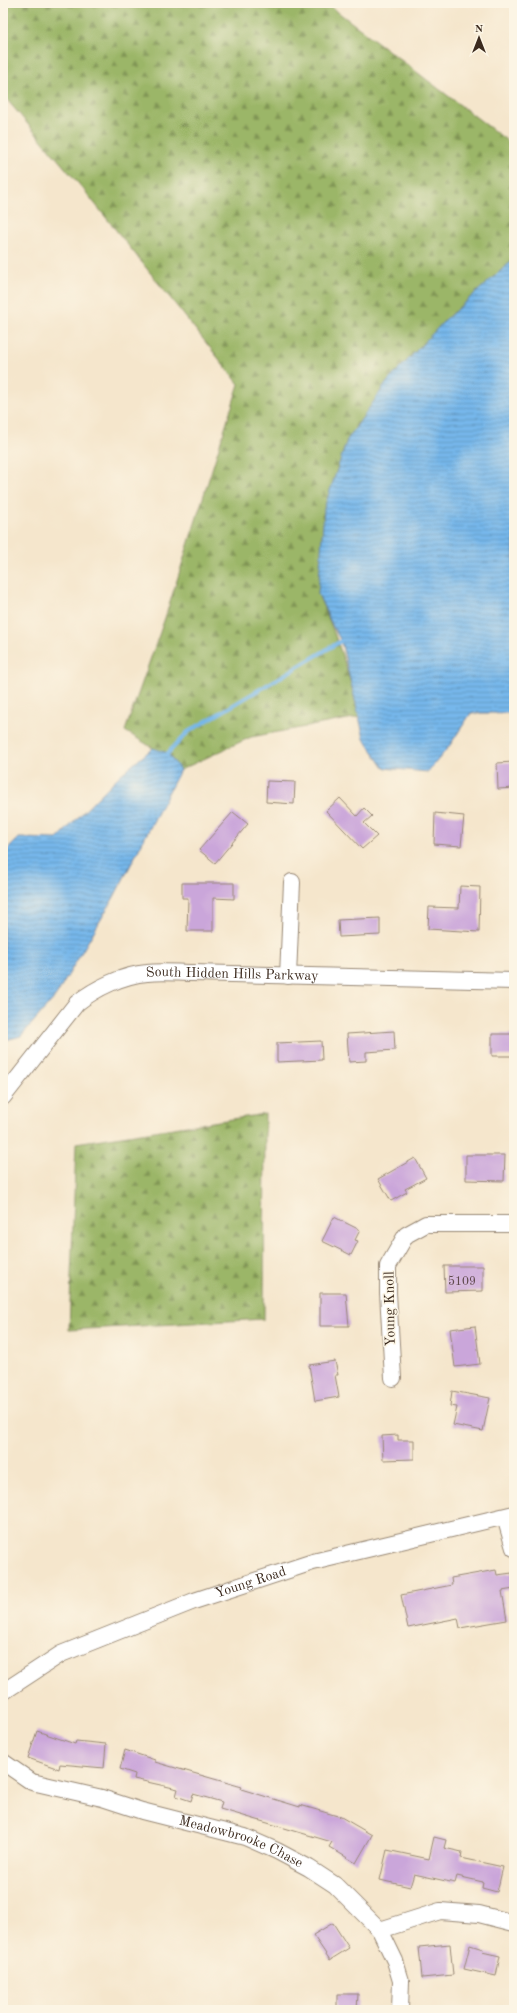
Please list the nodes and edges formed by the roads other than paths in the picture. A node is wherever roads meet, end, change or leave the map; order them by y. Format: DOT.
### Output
graph roads {
  1 [pos="292,882"];
  2 [pos="288,976"];
  3 [pos="514,981"];
  4 [pos="3,1097"];
  5 [pos="514,1224"];
  6 [pos="393,1378"];
  7 [pos="509,1515"];
  8 [pos="514,1548"];
  9 [pos="3,1692"];
  10 [pos="3,1762"];
  11 [pos="514,1923"];
  12 [pos="380,1930"];
  13 [pos="400,2010"];
  1 -- 2 [label="street"];
  2 -- 3 [label="street, South Hidden Hills Parkway"];
  2 -- 4 [label="street, South Hidden Hills Parkway"];
  5 -- 6 [label="street, Young Knoll"];
  7 -- 8 [label="street"];
  7 -- 9 [label="street, Young Road"];
  10 -- 12 [label="street, Meadowbrooke Chase"];
  11 -- 12 [label="street"];
  12 -- 13 [label="street, Meadowbrooke Chase"];
}
